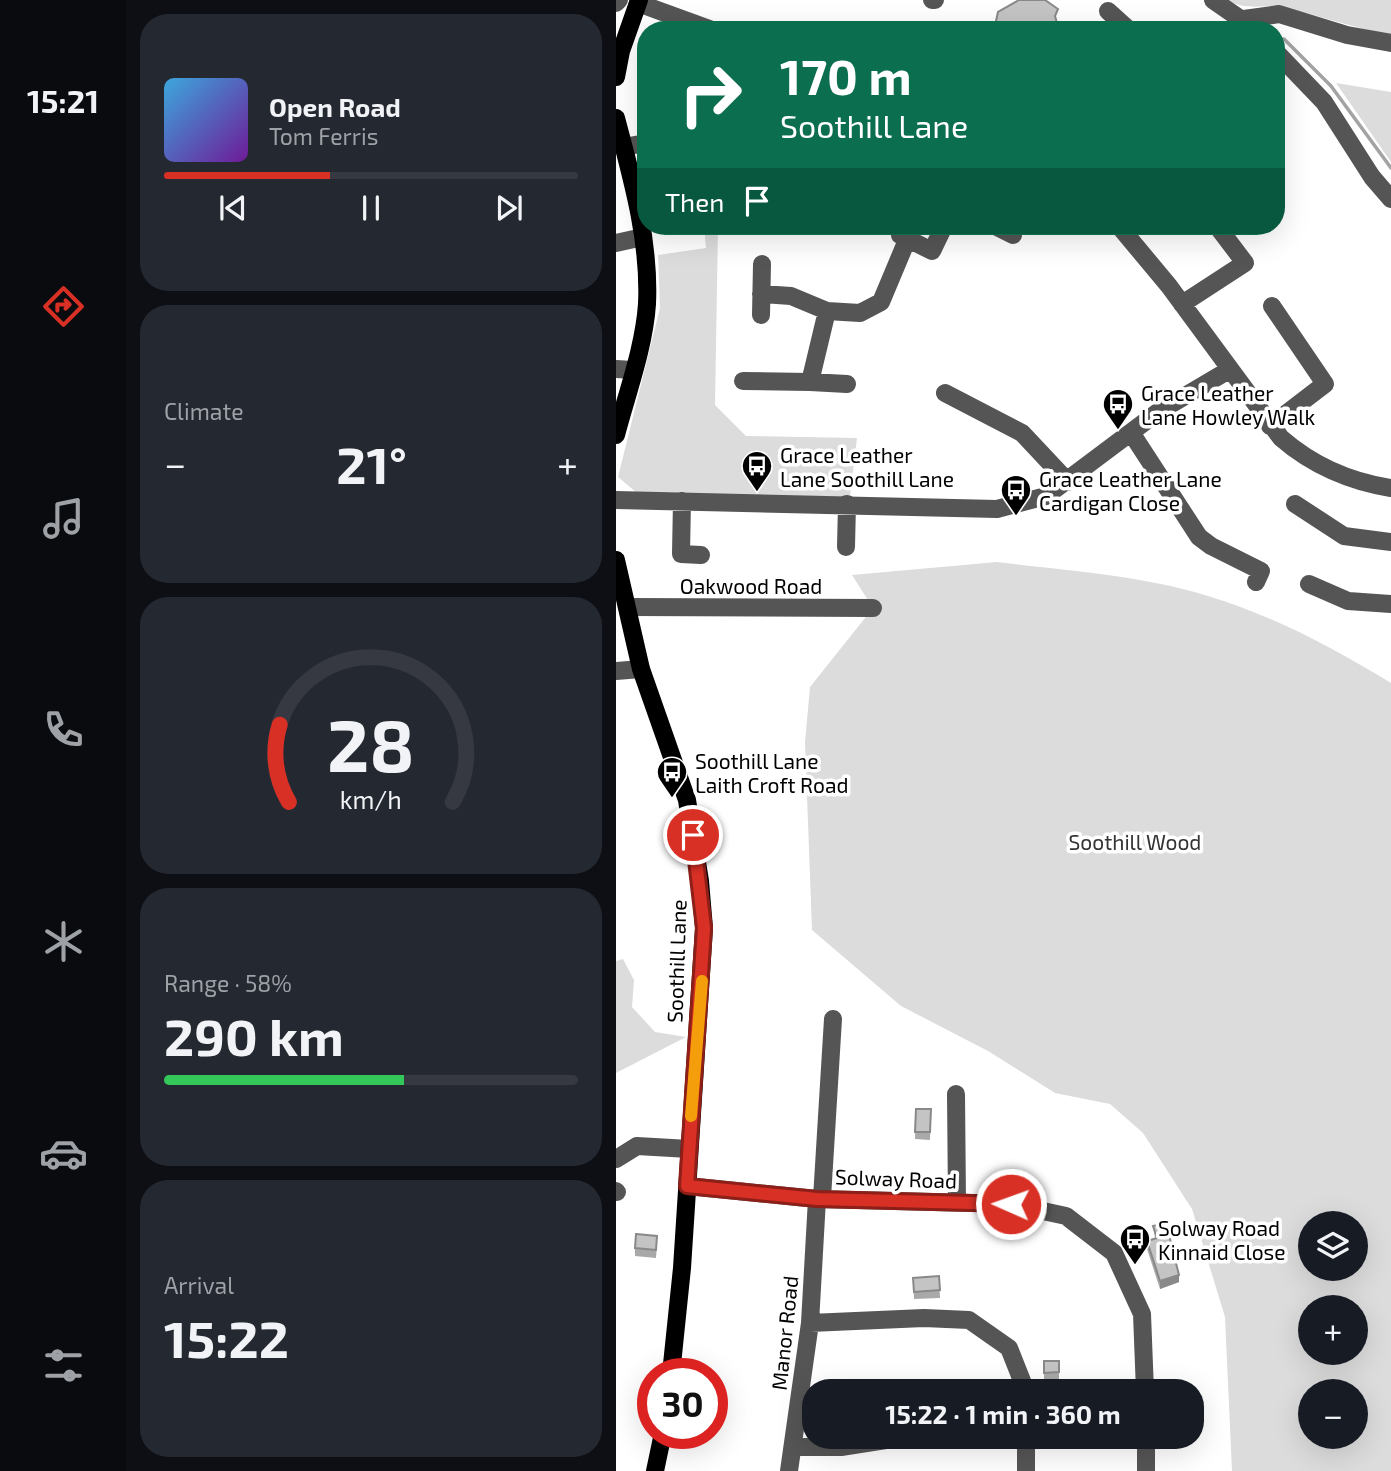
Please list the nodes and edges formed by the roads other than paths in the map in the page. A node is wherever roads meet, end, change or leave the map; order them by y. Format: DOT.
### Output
graph roads {
  1 [pos="1213,0"];
  2 [pos="638,2"];
  3 [pos="1108,11"];
  4 [pos="688,21"];
  5 [pos="1119,21"];
  6 [pos="1244,21"];
  7 [pos="1258,21"];
  8 [pos="1391,43"];
  9 [pos="1285,61"];
  10 [pos="616,77"];
  11 [pos="616,118"];
  12 [pos="637,145"];
  13 [pos="624,147"];
  14 [pos="1391,199"];
  15 [pos="637,209"];
  16 [pos="902,235"];
  17 [pos="906,235"];
  18 [pos="940,235"];
  19 [pos="1126,235"];
  20 [pos="1224,235"];
  21 [pos="643,237"];
  22 [pos="616,243"];
  23 [pos="762,264"];
  24 [pos="761,294"];
  25 [pos="1182,304"];
  26 [pos="1272,306"];
  27 [pos="827,311"];
  28 [pos="761,314"];
  29 [pos="624,370"];
  30 [pos="1229,370"];
  31 [pos="743,381"];
  32 [pos="810,382"];
  33 [pos="847,384"];
  34 [pos="945,393"];
  35 [pos="1270,426"];
  36 [pos="1132,434"];
  37 [pos="616,435"];
  38 [pos="1068,482"];
  39 [pos="1391,488"];
  40 [pos="616,500"];
  41 [pos="682,501"];
  42 [pos="847,504"];
  43 [pos="1295,504"];
  44 [pos="1391,542"];
  45 [pos="846,547"];
  46 [pos="701,555"];
  47 [pos="616,560"];
  48 [pos="619,578"];
  49 [pos="1256,582"];
  50 [pos="1309,584"];
  51 [pos="1391,604"];
  52 [pos="629,607"];
  53 [pos="873,608"];
  54 [pos="641,669"];
  55 [pos="616,671"];
  56 [pos="833,1019"];
  57 [pos="956,1094"];
  58 [pos="690,1149"];
  59 [pos="616,1158"];
  60 [pos="687,1186"];
  61 [pos="820,1199"];
  62 [pos="957,1202"];
  63 [pos="810,1323"];
  64 [pos="672,1358"];
  65 [pos="1021,1379"];
  66 [pos="1145,1379"];
  67 [pos="794,1447"];
  68 [pos="802,1447"];
  69 [pos="659,1449"];
  70 [pos="1026,1449"];
  71 [pos="1146,1449"];
  72 [pos="654,1471"];
  73 [pos="789,1471"];
  74 [pos="1026,1471"];
  75 [pos="1146,1471"];
  1 -- 6 [label="street"];
  2 -- 4 [label="street"];
  2 -- 10 [label="main road"];
  3 -- 5 [label="street"];
  7 -- 8 [label="street"];
  9 -- 14 [label="street"];
  11 -- 13 [label="main road"];
  12 -- 13 [label="street"];
  13 -- 15 [label="main road"];
  16 -- 27 [label="street"];
  17 -- 18 [label="street"];
  19 -- 25 [label="street"];
  20 -- 25 [label="street"];
  21 -- 22 [label="street"];
  21 -- 29 [label="main road"];
  23 -- 24 [label="street"];
  24 -- 27 [label="street"];
  24 -- 28 [label="street"];
  25 -- 30 [label="street"];
  26 -- 35 [label="street"];
  27 -- 32 [label="street"];
  29 -- 37 [label="main road"];
  30 -- 35 [label="street"];
  30 -- 36 [label="street"];
  31 -- 32 [label="street"];
  32 -- 33 [label="street"];
  34 -- 38 [label="street"];
  35 -- 39 [label="street"];
  36 -- 38 [label="street"];
  36 -- 49 [label="street"];
  38 -- 42 [label="street"];
  40 -- 41 [label="street"];
  41 -- 42 [label="street"];
  41 -- 46 [label="street"];
  42 -- 45 [label="street"];
  43 -- 44 [label="street"];
  47 -- 48 [label="main road, Soothill Lane"];
  48 -- 52 [label="main road, Soothill Lane"];
  50 -- 51 [label="street"];
  52 -- 53 [label="street, Oakwood Road"];
  52 -- 54 [label="main road, Soothill Lane"];
  54 -- 55 [label="street"];
  54 -- 58 [label="main road, Soothill Lane"];
  56 -- 61 [label="street, Manor Road"];
  57 -- 62 [label="street"];
  58 -- 59 [label="street"];
  58 -- 60 [label="main road, Soothill Lane"];
  60 -- 61 [label="street, Solway Road"];
  60 -- 64 [label="main road, Soothill Lane"];
  61 -- 62 [label="street, Solway Road"];
  61 -- 63 [label="street, Manor Road"];
  62 -- 66 [label="street, Solway Road"];
  63 -- 65 [label="street"];
  63 -- 67 [label="street, Manor Road"];
  67 -- 68 [label="street"];
  67 -- 73 [label="street, Manor Road"];
  69 -- 72 [label="main road"];
  70 -- 74 [label="street"];
  71 -- 75 [label="street"];
}
